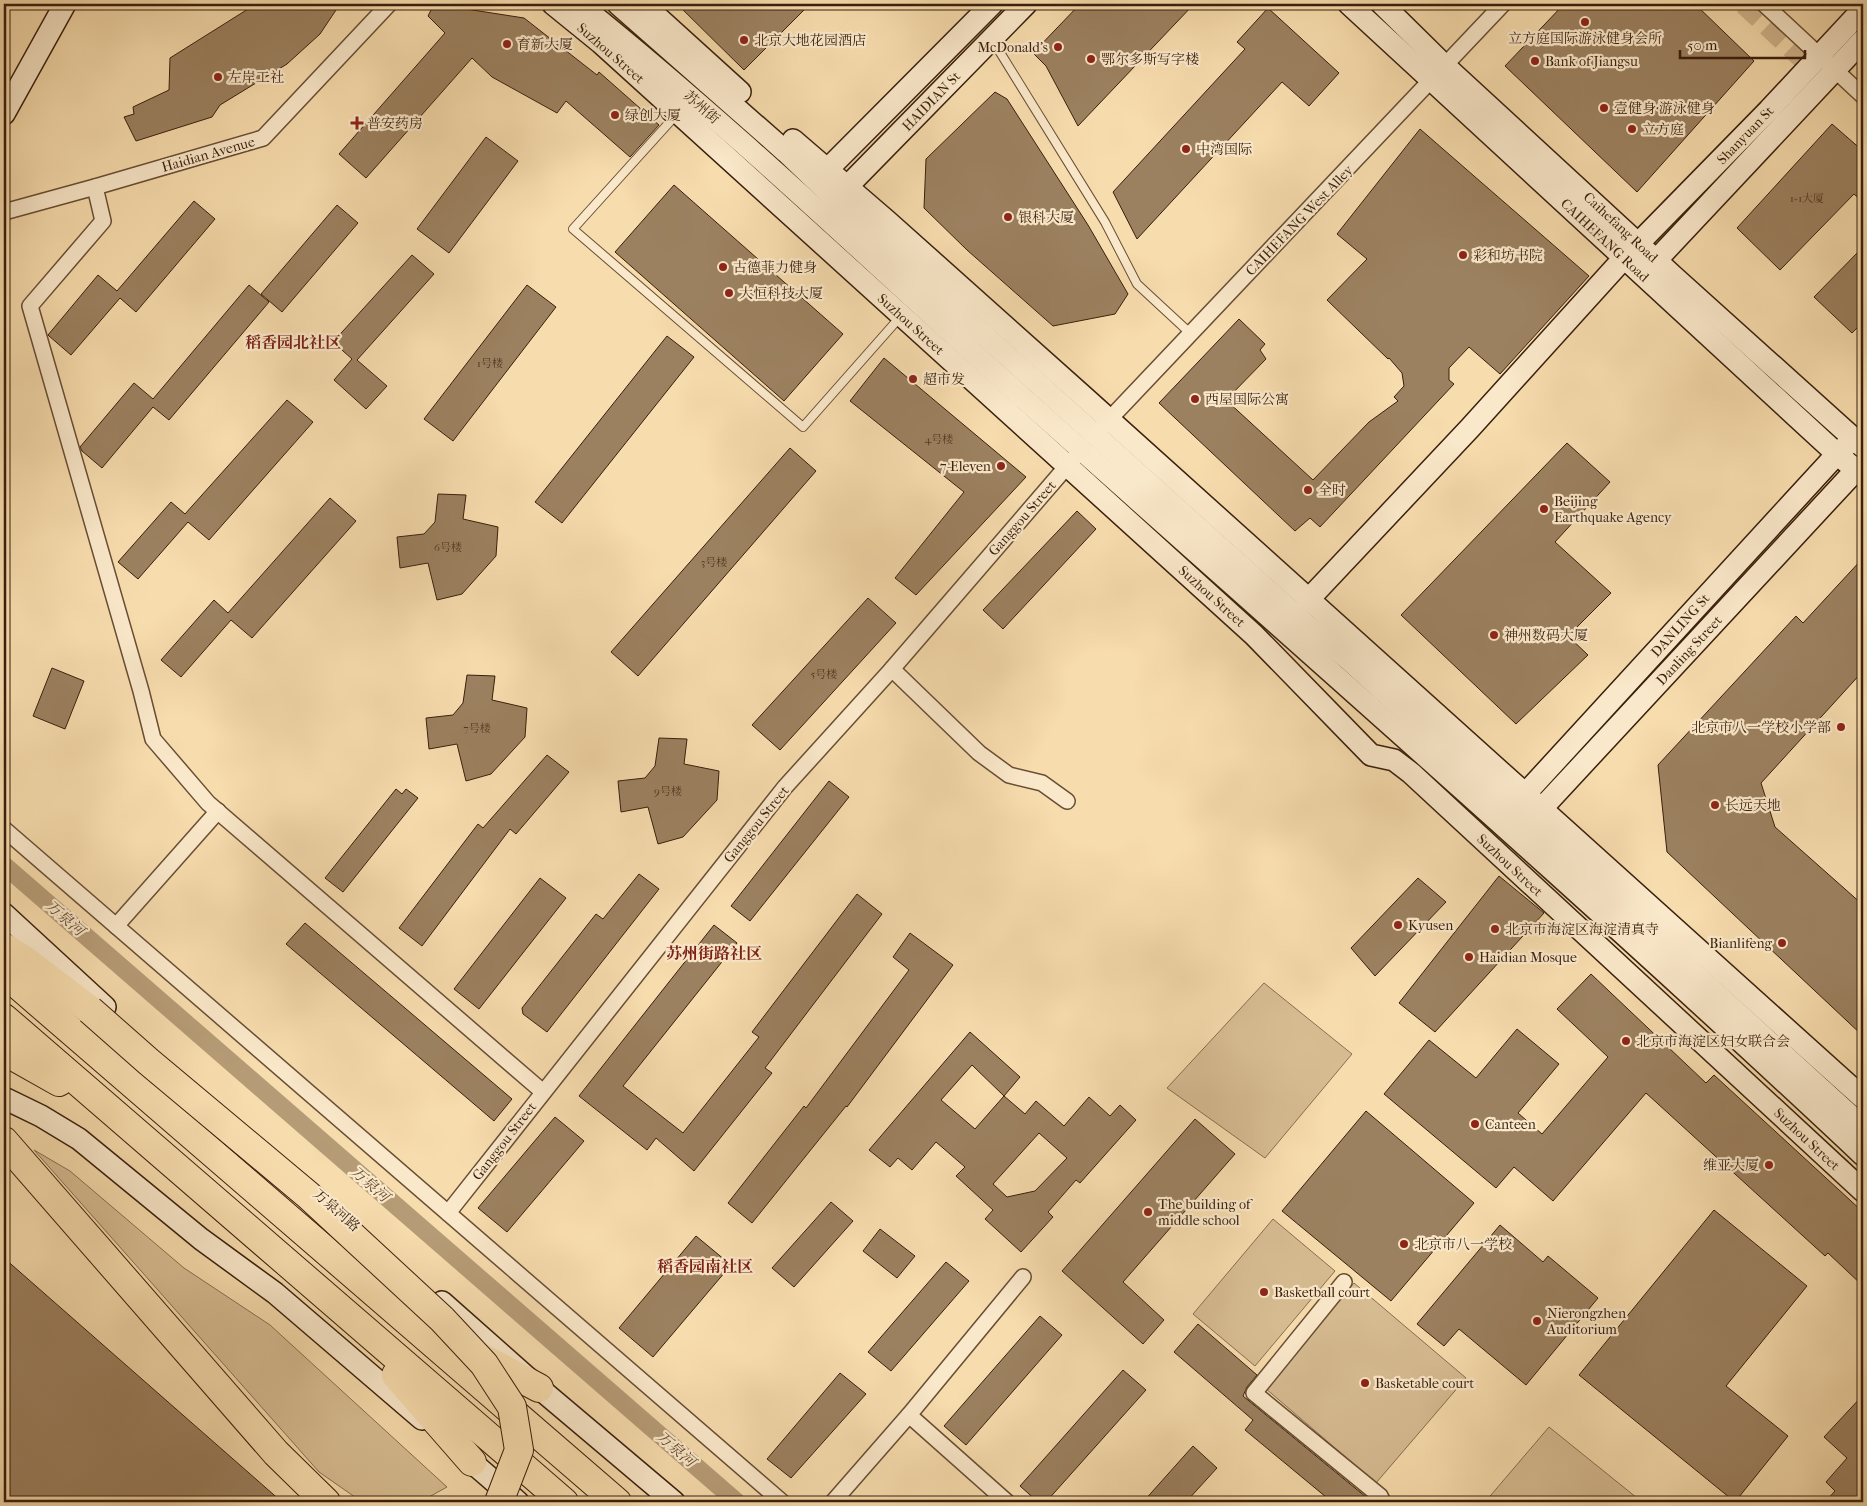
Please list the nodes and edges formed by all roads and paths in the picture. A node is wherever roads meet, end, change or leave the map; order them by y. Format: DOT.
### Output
graph roads {
  1 [pos="65,4"];
  2 [pos="390,4"];
  3 [pos="553,4"];
  4 [pos="579,4"];
  5 [pos="618,4"];
  6 [pos="643,4"];
  7 [pos="992,4"];
  8 [pos="1026,4"];
  9 [pos="1349,4"];
  10 [pos="1382,4"];
  11 [pos="1503,4"];
  12 [pos="1764,4"];
  13 [pos="1863,9"];
  14 [pos="992,39"];
  15 [pos="1863,40"];
  16 [pos="1828,63"];
  17 [pos="1438,73"];
  18 [pos="1863,96"];
  19 [pos="685,106"];
  20 [pos="4,114"];
  21 [pos="822,175"];
  22 [pos="95,187"];
  23 [pos="802,197"];
  24 [pos="835,200"];
  25 [pos="4,212"];
  26 [pos="1632,251"];
  27 [pos="1649,267"];
  28 [pos="908,307"];
  29 [pos="1191,334"];
  30 [pos="1109,420"];
  31 [pos="1860,439"];
  32 [pos="1088,443"];
  33 [pos="1837,454"];
  34 [pos="1067,465"];
  35 [pos="1861,469"];
  36 [pos="1308,600"];
  37 [pos="892,669"];
  38 [pos="1067,801"];
  39 [pos="1512,809"];
  40 [pos="218,811"];
  41 [pos="1528,823"];
  42 [pos="4,829"];
  43 [pos="4,914"];
  44 [pos="116,926"];
  45 [pos="4,947"];
  46 [pos="4,973"];
  47 [pos="4,1018"];
  48 [pos="4,1052"];
  49 [pos="543,1092"];
  50 [pos="4,1098"];
  51 [pos="1863,1098"];
  52 [pos="125,1122"];
  53 [pos="1863,1127"];
  54 [pos="4,1141"];
  55 [pos="1863,1155"];
  56 [pos="1863,1191"];
  57 [pos="448,1213"];
  58 [pos="1023,1277"];
  59 [pos="1344,1282"];
  60 [pos="329,1298"];
  61 [pos="390,1307"];
  62 [pos="539,1388"];
  63 [pos="909,1415"];
  64 [pos="472,1462"];
  65 [pos="326,1502"];
  66 [pos="499,1502"];
  67 [pos="518,1502"];
  68 [pos="564,1502"];
  69 [pos="617,1502"];
  70 [pos="674,1502"];
  71 [pos="782,1502"];
  72 [pos="833,1502"];
  73 [pos="1007,1502"];
  74 [pos="1383,1502"];
  1 -- 20 [label="street"];
  2 -- 22 [label="street, Haidian Avenue"];
  3 -- 19 [label="street, Suzhou Street"];
  4 -- 19 [label="street, 苏州街"];
  5 -- 21 [label="street, 苏州街"];
  6 -- 21 [label="street"];
  7 -- 21 [label="street, HAIDIAN St"];
  8 -- 14 [label="street, HAIDIAN St"];
  9 -- 17 [label="street, CAIHEFANG Road"];
  10 -- 17 [label="street"];
  11 -- 17 [label="street, CAIHEFANG West Alley"];
  12 -- 16 [label="street"];
  13 -- 16 [label="street, Shanyuan St"];
  14 -- 24 [label="street, HAIDIAN St"];
  14 -- 29 [label="lane"];
  15 -- 16 [label="street, Shanyuan St"];
  16 -- 18 [label="street"];
  16 -- 26 [label="street, Shanyuan St"];
  16 -- 27 [label="street, Shanyuan St"];
  17 -- 26 [label="street, CAIHEFANG Road"];
  17 -- 29 [label="street, CAIHEFANG West Alley"];
  19 -- 23 [label="street, 苏州街"];
  19 -- 28 [label="street, Suzhou Street"];
  19 -- 28 [label="lane"];
  21 -- 23 [label="street, HAIDIAN St"];
  21 -- 24 [label="street, 苏州街"];
  22 -- 25 [label="street, Haidian Avenue"];
  22 -- 40 [label="street"];
  23 -- 24 [label="street, 苏州街"];
  24 -- 28 [label="street, Suzhou Street"];
  24 -- 30 [label="street, Suzhou Street"];
  24 -- 32 [label="street, Suzhou Street"];
  26 -- 27 [label="street, CAIHEFANG Road"];
  26 -- 36 [label="street, Shanyuan St"];
  27 -- 31 [label="street, Caihefang Road"];
  27 -- 33 [label="street, CAIHEFANG Road"];
  28 -- 32 [label="street, Suzhou Street"];
  28 -- 34 [label="street, Suzhou Street"];
  29 -- 30 [label="street, CAIHEFANG West Alley"];
  30 -- 32 [label="street, CAIHEFANG West Alley"];
  30 -- 36 [label="street, Suzhou Street"];
  31 -- 33 [label="street, DANLING St"];
  32 -- 34 [label="street, Ganggou Street"];
  32 -- 39 [label="street, Suzhou Street"];
  33 -- 35 [label="street, CAIHEFANG Road"];
  33 -- 39 [label="street, DANLING St"];
  34 -- 37 [label="street, Ganggou Street"];
  34 -- 56 [label="street, Suzhou Street"];
  35 -- 41 [label="street, Danling Street"];
  36 -- 39 [label="street, Suzhou Street"];
  37 -- 38 [label="street"];
  37 -- 49 [label="street, Ganggou Street"];
  39 -- 41 [label="street, Suzhou Street"];
  39 -- 41 [label="street, Suzhou Street"];
  40 -- 44 [label="street"];
  40 -- 49 [label="street"];
  41 -- 51 [label="street, Suzhou Street"];
  41 -- 53 [label="street, Suzhou Street"];
  41 -- 55 [label="street, Suzhou Street"];
  42 -- 44 [label="street"];
  43 -- 62 [label="street, 万泉河路"];
  44 -- 57 [label="street"];
  45 -- 66 [label="highway, bridge"];
  46 -- 61 [label="highway"];
  47 -- 52 [label="highway"];
  48 -- 52 [label="highway"];
  49 -- 57 [label="street, Ganggou Street"];
  50 -- 64 [label="street"];
  52 -- 60 [label="highway"];
  54 -- 65 [label="highway"];
  57 -- 71 [label="street"];
  58 -- 63 [label="street"];
  59 -- 74 [label="street"];
  60 -- 64 [label="highway"];
  60 -- 68 [label="highway"];
  61 -- 62 [label="highway"];
  61 -- 69 [label="highway"];
  62 -- 70 [label="street, 万泉河路"];
  63 -- 72 [label="street"];
  63 -- 73 [label="street"];
  64 -- 67 [label="street"];
}
